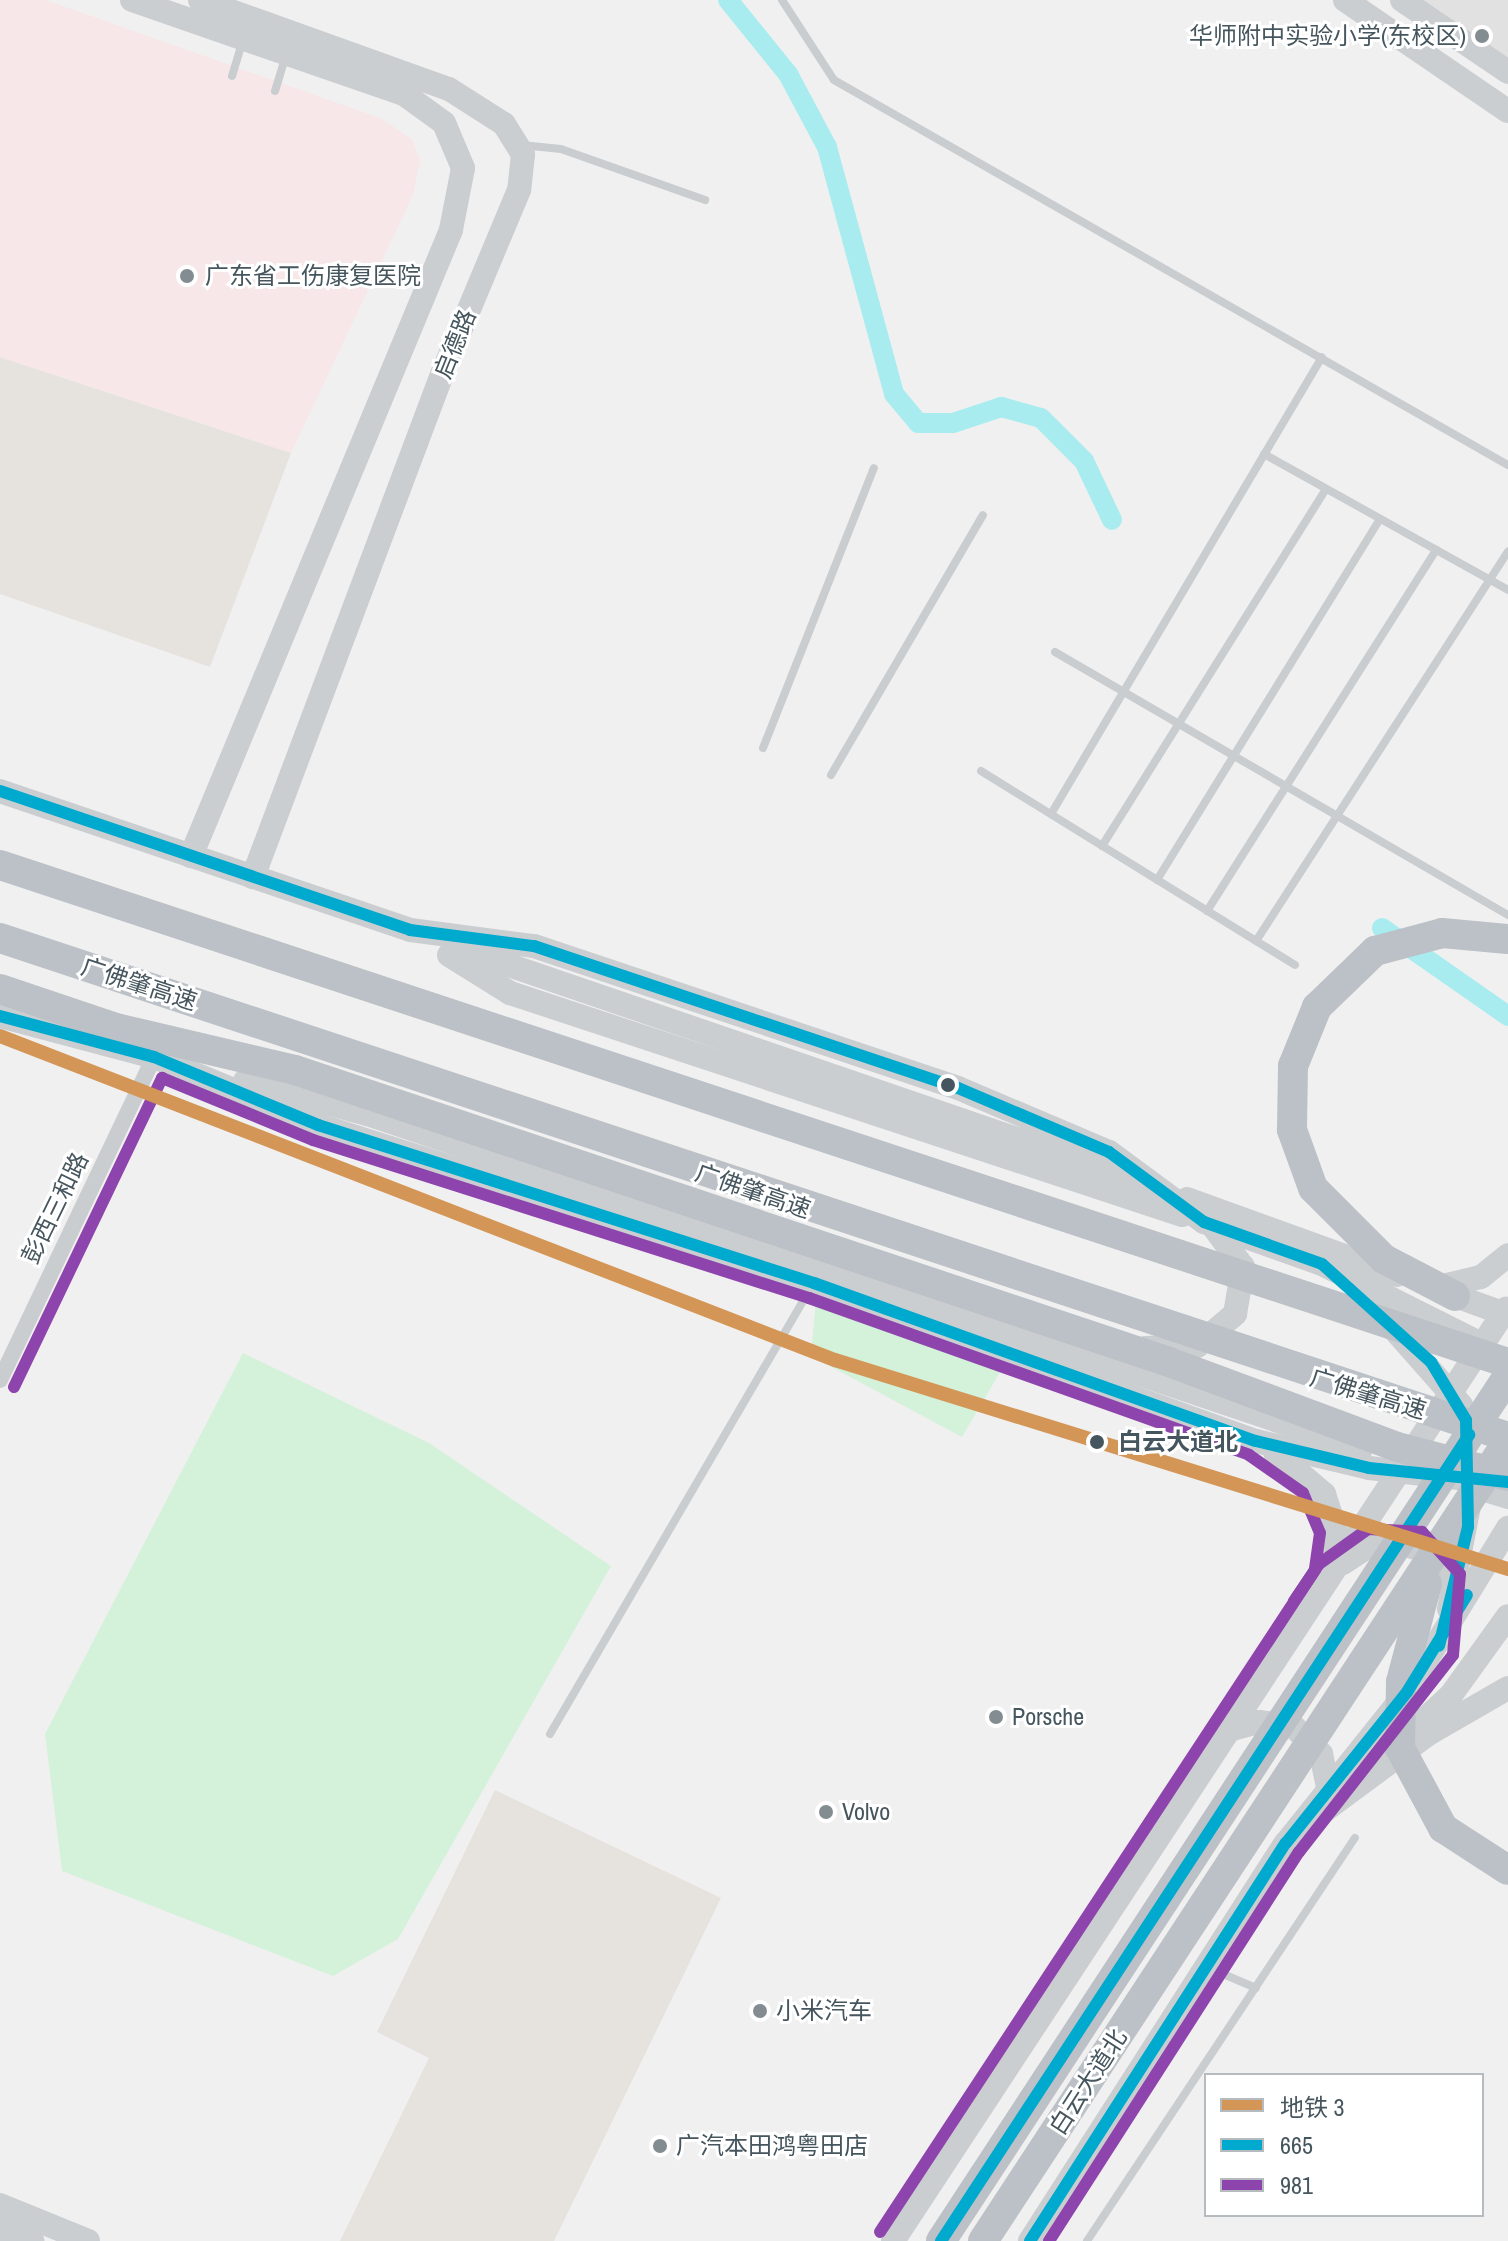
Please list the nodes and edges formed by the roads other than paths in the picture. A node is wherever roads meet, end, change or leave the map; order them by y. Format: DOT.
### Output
graph roads {
  1 [pos="132,0"];
  2 [pos="200,0"];
  3 [pos="782,0"];
  4 [pos="1345,0"];
  5 [pos="1402,0"];
  6 [pos="243,39"];
  7 [pos="286,54"];
  8 [pos="1508,72"];
  9 [pos="232,76"];
  10 [pos="275,91"];
  11 [pos="1508,111"];
  12 [pos="519,145"];
  13 [pos="705,200"];
  14 [pos="1322,357"];
  15 [pos="1264,454"];
  16 [pos="1508,465"];
  17 [pos="874,468"];
  18 [pos="1326,489"];
  19 [pos="983,515"];
  20 [pos="1380,519"];
  21 [pos="1436,550"];
  22 [pos="1508,551"];
  23 [pos="1491,581"];
  24 [pos="1508,590"];
  25 [pos="1055,652"];
  26 [pos="1124,692"];
  27 [pos="1179,724"];
  28 [pos="763,748"];
  29 [pos="1234,756"];
  30 [pos="981,771"];
  31 [pos="831,775"];
  32 [pos="1287,786"];
  33 [pos="0,791"];
  34 [pos="1051,814"];
  35 [pos="1338,816"];
  36 [pos="1102,846"];
  37 [pos="191,856"];
  38 [pos="0,865"];
  39 [pos="253,877"];
  40 [pos="1157,880"];
  41 [pos="1207,911"];
  42 [pos="1508,915"];
  43 [pos="410,930"];
  44 [pos="1508,939"];
  45 [pos="1256,941"];
  46 [pos="9,942"];
  47 [pos="1295,965"];
  48 [pos="0,989"];
  49 [pos="0,1016"];
  50 [pos="116,1028"];
  51 [pos="154,1057"];
  52 [pos="367,1114"];
  53 [pos="1204,1222"];
  54 [pos="1508,1255"];
  55 [pos="1322,1264"];
  56 [pos="814,1283"];
  57 [pos="1455,1296"];
  58 [pos="1507,1310"];
  59 [pos="1120,1346"];
  60 [pos="1503,1362"];
  61 [pos="0,1380"];
  62 [pos="1508,1439"];
  63 [pos="1256,1441"];
  64 [pos="1508,1476"];
  65 [pos="1508,1482"];
  66 [pos="1508,1497"];
  67 [pos="1508,1528"];
  68 [pos="1444,1539"];
  69 [pos="1330,1576"];
  70 [pos="1508,1616"];
  71 [pos="1439,1646"];
  72 [pos="1508,1688"];
  73 [pos="1225,1731"];
  74 [pos="550,1734"];
  75 [pos="1335,1790"];
  76 [pos="1355,1838"];
  77 [pos="1508,1870"];
  78 [pos="1208,1968"];
  79 [pos="1256,1988"];
  80 [pos="0,2205"];
  81 [pos="0,2228"];
  82 [pos="33,2241"];
  83 [pos="88,2241"];
  84 [pos="893,2241"];
  85 [pos="941,2241"];
  86 [pos="983,2241"];
  87 [pos="1030,2241"];
  88 [pos="1087,2241"];
  1 -- 6 [label="street, 启德路"];
  2 -- 12 [label="street"];
  3 -- 14 [label="lane"];
  4 -- 11 [label="street"];
  5 -- 8 [label="street"];
  6 -- 7 [label="street, 启德路"];
  6 -- 9 [label="lane"];
  7 -- 10 [label="lane"];
  7 -- 37 [label="street, 启德路"];
  12 -- 13 [label="lane"];
  12 -- 39 [label="street, 启德路"];
  14 -- 15 [label="lane"];
  14 -- 16 [label="lane"];
  15 -- 18 [label="lane"];
  15 -- 26 [label="lane"];
  17 -- 28 [label="lane"];
  18 -- 20 [label="lane"];
  18 -- 27 [label="lane"];
  19 -- 31 [label="lane"];
  20 -- 21 [label="lane"];
  20 -- 29 [label="lane"];
  21 -- 23 [label="lane"];
  21 -- 32 [label="lane"];
  22 -- 23 [label="lane"];
  23 -- 24 [label="lane"];
  23 -- 35 [label="lane"];
  25 -- 26 [label="lane"];
  26 -- 27 [label="lane"];
  26 -- 34 [label="lane"];
  27 -- 29 [label="lane"];
  27 -- 36 [label="lane"];
  29 -- 32 [label="lane"];
  29 -- 40 [label="lane"];
  30 -- 34 [label="lane"];
  32 -- 35 [label="lane"];
  32 -- 41 [label="lane"];
  33 -- 37 [label="street"];
  34 -- 36 [label="lane"];
  35 -- 42 [label="lane"];
  35 -- 45 [label="lane"];
  36 -- 40 [label="lane"];
  37 -- 39 [label="street"];
  38 -- 60 [label="highway"];
  39 -- 43 [label="street"];
  40 -- 41 [label="lane"];
  41 -- 45 [label="lane"];
  43 -- 53 [label="street"];
  43 -- 53 [label="street"];
  43 -- 57 [label="street"];
  44 -- 57 [label="highway"];
  45 -- 47 [label="lane"];
  46 -- 62 [label="highway, 广佛肇高速"];
  48 -- 50 [label="highway"];
  49 -- 51 [label="street"];
  50 -- 52 [label="highway"];
  50 -- 59 [label="highway"];
  51 -- 52 [label="street"];
  51 -- 56 [label="street"];
  51 -- 61 [label="street, 彭西三和路"];
  52 -- 66 [label="street"];
  53 -- 55 [label="street"];
  53 -- 59 [label="street"];
  54 -- 55 [label="street"];
  55 -- 60 [label="street"];
  55 -- 71 [label="street"];
  56 -- 63 [label="street"];
  56 -- 74 [label="lane"];
  57 -- 58 [label="street"];
  58 -- 60 [label="street"];
  59 -- 64 [label="highway"];
  60 -- 69 [label="street"];
  60 -- 85 [label="highway, 白云大道北"];
  62 -- 68 [label="highway, 白云大道北"];
  63 -- 65 [label="street"];
  63 -- 69 [label="street"];
  67 -- 71 [label="street"];
  68 -- 77 [label="highway"];
  68 -- 86 [label="highway, 白云大道北"];
  69 -- 71 [label="street"];
  69 -- 73 [label="street"];
  70 -- 75 [label="street"];
  71 -- 75 [label="street"];
  72 -- 75 [label="street"];
  73 -- 75 [label="street"];
  73 -- 84 [label="street"];
  75 -- 78 [label="street"];
  76 -- 79 [label="lane"];
  78 -- 79 [label="lane"];
  78 -- 87 [label="street"];
  79 -- 88 [label="lane"];
  80 -- 83 [label="street"];
  81 -- 82 [label="street"];
}
